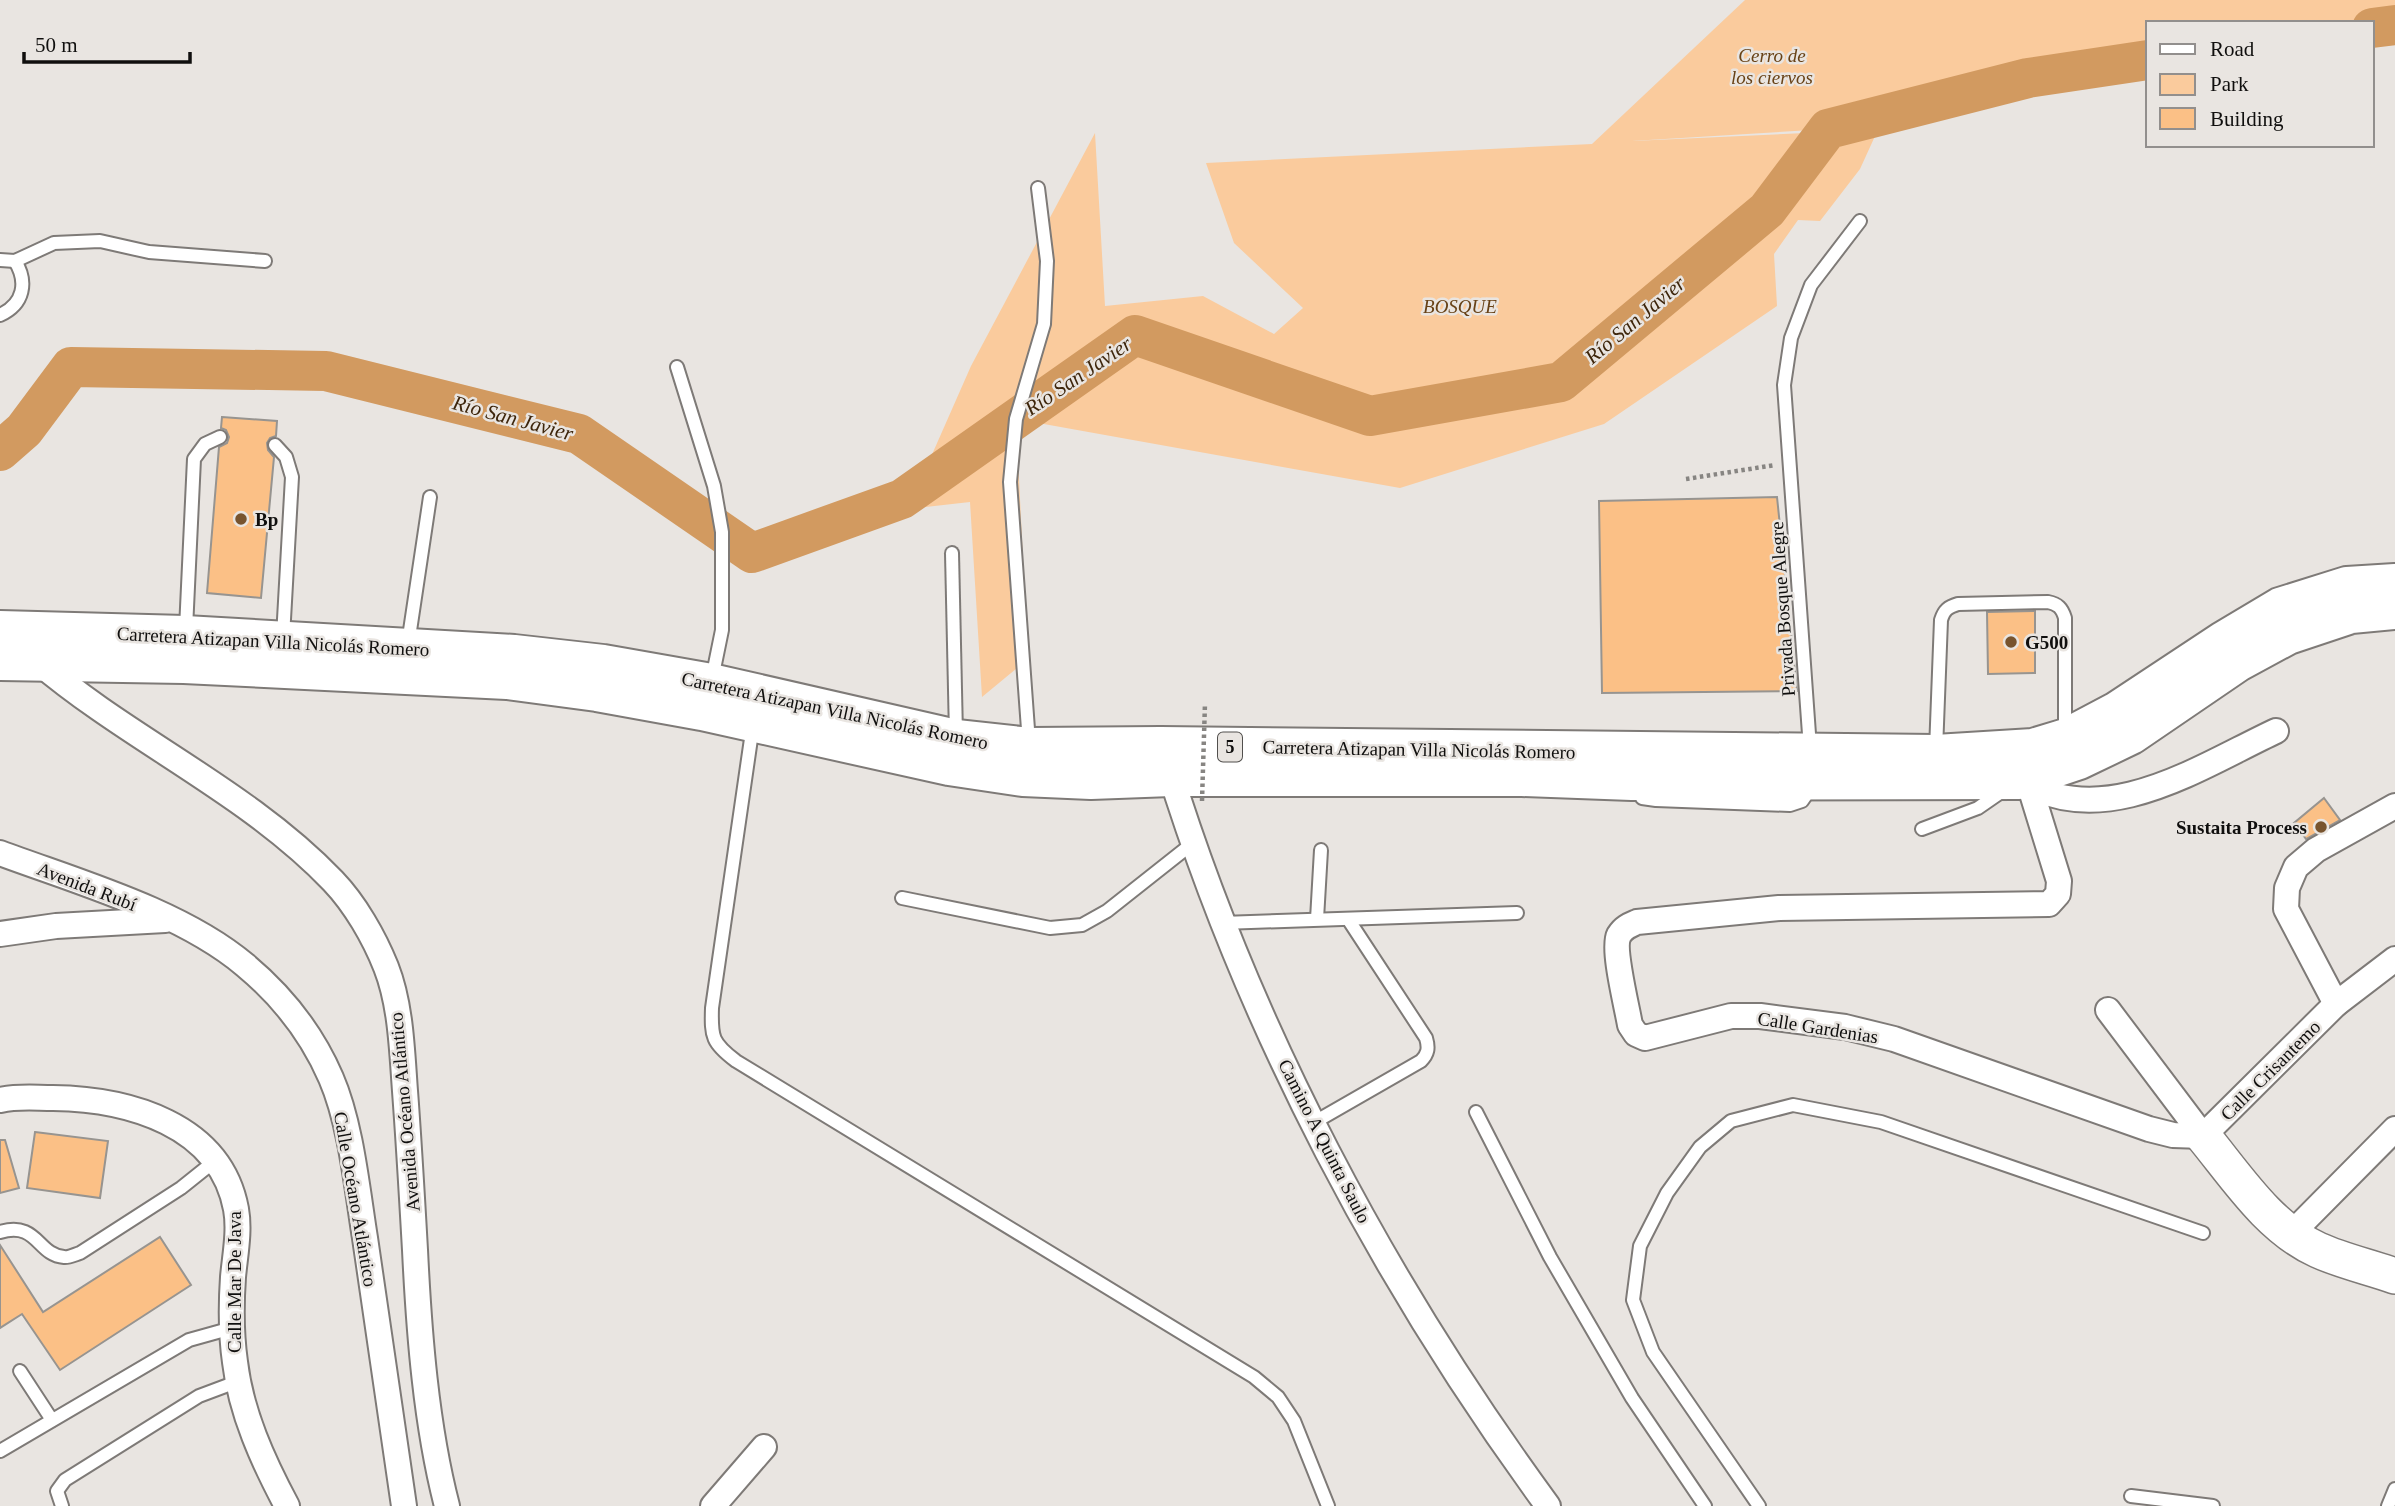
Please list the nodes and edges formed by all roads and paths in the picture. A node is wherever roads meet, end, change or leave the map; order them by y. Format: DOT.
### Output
graph roads {
  1 [pos="1038,188"];
  2 [pos="1860,221"];
  3 [pos="0,260"];
  4 [pos="15,261"];
  5 [pos="265,261"];
  6 [pos="0,315"];
  7 [pos="677,367"];
  8 [pos="220,437"];
  9 [pos="275,445"];
  10 [pos="1791,462"];
  11 [pos="1686,479"];
  12 [pos="430,497"];
  13 [pos="952,553"];
  14 [pos="2395,583"];
  15 [pos="2395,610"];
  16 [pos="17,645"];
  17 [pos="407,648"];
  18 [pos="185,649"];
  19 [pos="282,654"];
  20 [pos="711,683"];
  21 [pos="1205,703"];
  22 [pos="753,722"];
  23 [pos="2276,731"];
  24 [pos="2066,738"];
  25 [pos="956,739"];
  26 [pos="1030,747"];
  27 [pos="1936,754"];
  28 [pos="1166,761"];
  29 [pos="1093,764"];
  30 [pos="1811,767"];
  31 [pos="1522,777"];
  32 [pos="2024,783"];
  33 [pos="1616,793"];
  34 [pos="1629,796"];
  35 [pos="1202,801"];
  36 [pos="2395,806"];
  37 [pos="1922,829"];
  38 [pos="1193,843"];
  39 [pos="1321,850"];
  40 [pos="0,853"];
  41 [pos="902,898"];
  42 [pos="1517,913"];
  43 [pos="173,919"];
  44 [pos="1318,919"];
  45 [pos="1348,919"];
  46 [pos="1222,923"];
  47 [pos="0,934"];
  48 [pos="2395,960"];
  49 [pos="2336,1004"];
  50 [pos="2108,1010"];
  51 [pos="0,1100"];
  52 [pos="1476,1112"];
  53 [pos="1313,1123"];
  54 [pos="2395,1129"];
  55 [pos="2203,1136"];
  56 [pos="216,1160"];
  57 [pos="0,1232"];
  58 [pos="2203,1233"];
  59 [pos="2291,1234"];
  60 [pos="2395,1276"];
  61 [pos="232,1328"];
  62 [pos="20,1371"];
  63 [pos="239,1381"];
  64 [pos="52,1420"];
  65 [pos="764,1447"];
  66 [pos="0,1451"];
  67 [pos="2395,1489"];
  68 [pos="2131,1496"];
  69 [pos="62,1506"];
  70 [pos="286,1506"];
  71 [pos="404,1506"];
  72 [pos="447,1506"];
  73 [pos="713,1506"];
  74 [pos="1328,1506"];
  75 [pos="1548,1506"];
  76 [pos="1705,1506"];
  77 [pos="1759,1506"];
  78 [pos="2213,1506"];
  79 [pos="2388,1506"];
  1 -- 26 [label="lane"];
  2 -- 10 [label="lane, Privada Bosque Alegre"];
  3 -- 4 [label="lane"];
  4 -- 5 [label="lane"];
  4 -- 6 [label="lane"];
  7 -- 20 [label="lane"];
  8 -- 18 [label="lane"];
  9 -- 19 [label="lane"];
  10 -- 11 [label="path"];
  10 -- 30 [label="lane, Privada Bosque Alegre"];
  12 -- 17 [label="lane"];
  13 -- 25 [label="lane"];
  14 -- 24 [label="main road, Carretera Atizapan Villa Nicolás Romero / 5"];
  15 -- 32 [label="main road, Carretera Atizapan Villa Nicolás Romero / 5"];
  16 -- 18 [label="main road, Carretera Atizapan Villa Nicolás Romero / 5"];
  16 -- 72 [label="street, Avenida Océano Atlántico"];
  17 -- 19 [label="main road, Carretera Atizapan Villa Nicolás Romero / 5"];
  17 -- 20 [label="main road, Carretera Atizapan Villa Nicolás Romero / 5"];
  18 -- 19 [label="main road, Carretera Atizapan Villa Nicolás Romero / 5"];
  19 -- 22 [label="main road, Carretera Atizapan Villa Nicolás Romero / 5"];
  20 -- 25 [label="main road, Carretera Atizapan Villa Nicolás Romero / 5"];
  21 -- 35 [label="path, bridge"];
  22 -- 29 [label="main road, Carretera Atizapan Villa Nicolás Romero / 5"];
  22 -- 74 [label="lane"];
  23 -- 32 [label="street"];
  24 -- 27 [label="main road, Carretera Atizapan Villa Nicolás Romero / 5"];
  24 -- 27 [label="lane"];
  25 -- 26 [label="main road, Carretera Atizapan Villa Nicolás Romero / 5"];
  26 -- 29 [label="main road, Carretera Atizapan Villa Nicolás Romero / 5"];
  27 -- 30 [label="main road, Carretera Atizapan Villa Nicolás Romero / 5"];
  28 -- 29 [label="main road, Carretera Atizapan Villa Nicolás Romero / 5"];
  28 -- 30 [label="main road, Carretera Atizapan Villa Nicolás Romero / 5"];
  28 -- 31 [label="main road, Carretera Atizapan Villa Nicolás Romero / 5"];
  28 -- 38 [label="street, Camino A Quinta Saulo"];
  30 -- 31 [label="main road, Carretera Atizapan Villa Nicolás Romero / 5"];
  30 -- 32 [label="main road, Carretera Atizapan Villa Nicolás Romero / 5"];
  30 -- 34 [label="lane"];
  31 -- 33 [label="lane"];
  32 -- 37 [label="lane"];
  32 -- 55 [label="street, Calle Gardenias"];
  36 -- 49 [label="street"];
  38 -- 41 [label="lane"];
  38 -- 46 [label="street, Camino A Quinta Saulo"];
  39 -- 44 [label="lane"];
  40 -- 43 [label="street, Avenida Rubí"];
  42 -- 45 [label="lane"];
  43 -- 47 [label="street"];
  43 -- 71 [label="street, Calle Océano Atlántico"];
  44 -- 45 [label="lane"];
  44 -- 46 [label="lane"];
  45 -- 53 [label="lane"];
  46 -- 53 [label="street, Camino A Quinta Saulo"];
  48 -- 49 [label="street, Calle Crisantemo"];
  49 -- 55 [label="street, Calle Crisantemo"];
  50 -- 55 [label="street"];
  51 -- 56 [label="street, Calle Mar De Java"];
  52 -- 76 [label="lane"];
  53 -- 75 [label="street, Camino A Quinta Saulo"];
  54 -- 59 [label="street"];
  55 -- 59 [label="street"];
  56 -- 57 [label="lane"];
  56 -- 61 [label="street, Calle Mar De Java"];
  58 -- 77 [label="lane"];
  59 -- 60 [label="street"];
  61 -- 63 [label="street, Calle Mar De Java"];
  61 -- 64 [label="lane"];
  62 -- 64 [label="lane"];
  63 -- 69 [label="lane"];
  63 -- 70 [label="street, Calle Mar De Java"];
  64 -- 66 [label="lane"];
  65 -- 73 [label="street"];
  67 -- 79 [label="lane"];
  68 -- 78 [label="lane"];
}
